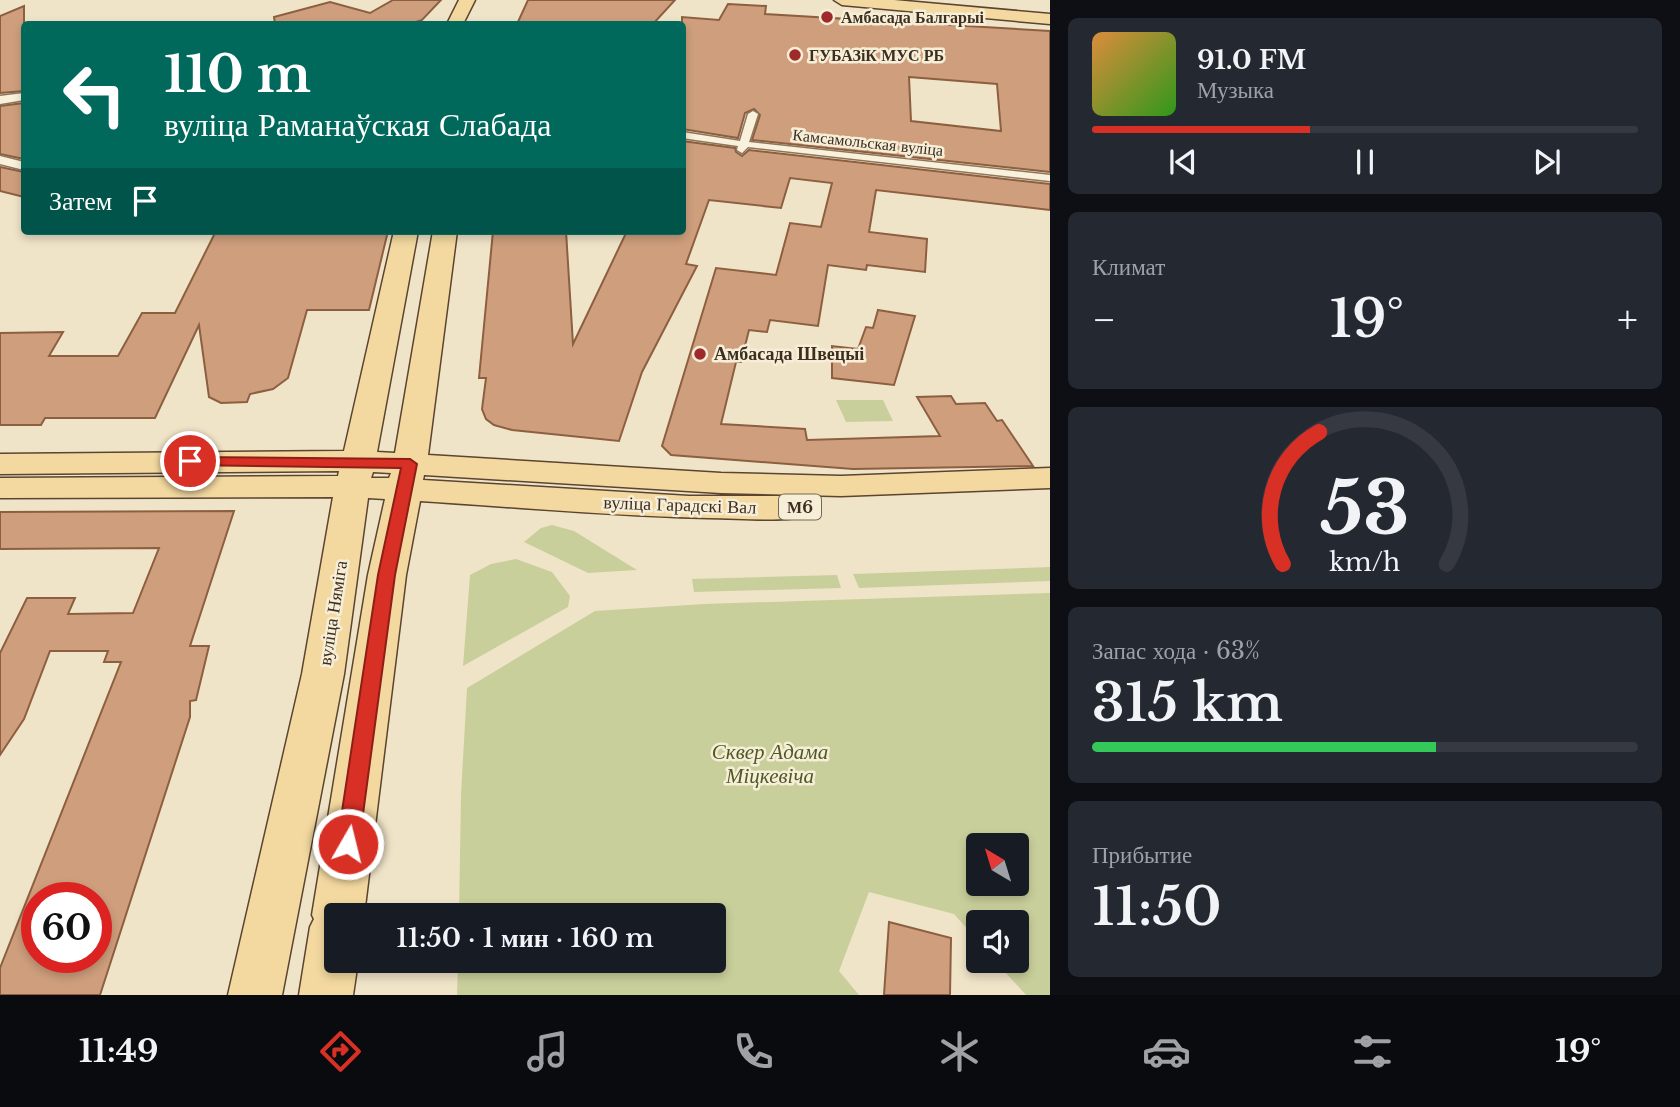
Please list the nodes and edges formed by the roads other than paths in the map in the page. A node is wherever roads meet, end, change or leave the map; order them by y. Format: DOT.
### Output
graph roads {
  1 [pos="467,0"];
  2 [pos="842,0"];
  3 [pos="903,0"];
  4 [pos="1050,13"];
  5 [pos="1050,19"];
  6 [pos="456,21"];
  7 [pos="21,97"];
  8 [pos="0,100"];
  9 [pos="753,114"];
  10 [pos="686,136"];
  11 [pos="743,147"];
  12 [pos="0,160"];
  13 [pos="21,165"];
  14 [pos="1050,178"];
  15 [pos="405,235"];
  16 [pos="444,235"];
  17 [pos="0,464"];
  18 [pos="354,474"];
  19 [pos="407,477"];
  20 [pos="1050,478"];
  21 [pos="0,488"];
  22 [pos="1050,499"];
  23 [pos="340,903"];
  24 [pos="329,973"];
  25 [pos="255,995"];
  26 [pos="326,995"];
  1 -- 6 [label="main road"];
  2 -- 5 [label="main road"];
  3 -- 4 [label="main road"];
  7 -- 8 [label="street"];
  9 -- 11 [label="street"];
  10 -- 11 [label="street, Камсамольская вуліца"];
  11 -- 14 [label="street, Камсамольская вуліца"];
  12 -- 13 [label="street"];
  15 -- 18 [label="main road, вуліца Няміга"];
  16 -- 19 [label="main road"];
  17 -- 18 [label="main road, М6"];
  18 -- 19 [label="main road, вуліца Гарадскі Вал / М6"];
  18 -- 21 [label="main road, М6"];
  18 -- 25 [label="main road, вуліца Няміга"];
  19 -- 20 [label="main road, вуліца Гарадскі Вал / М6"];
  19 -- 22 [label="main road, вуліца Гарадскі Вал / М6"];
  19 -- 23 [label="main road"];
  24 -- 26 [label="main road"];
}
